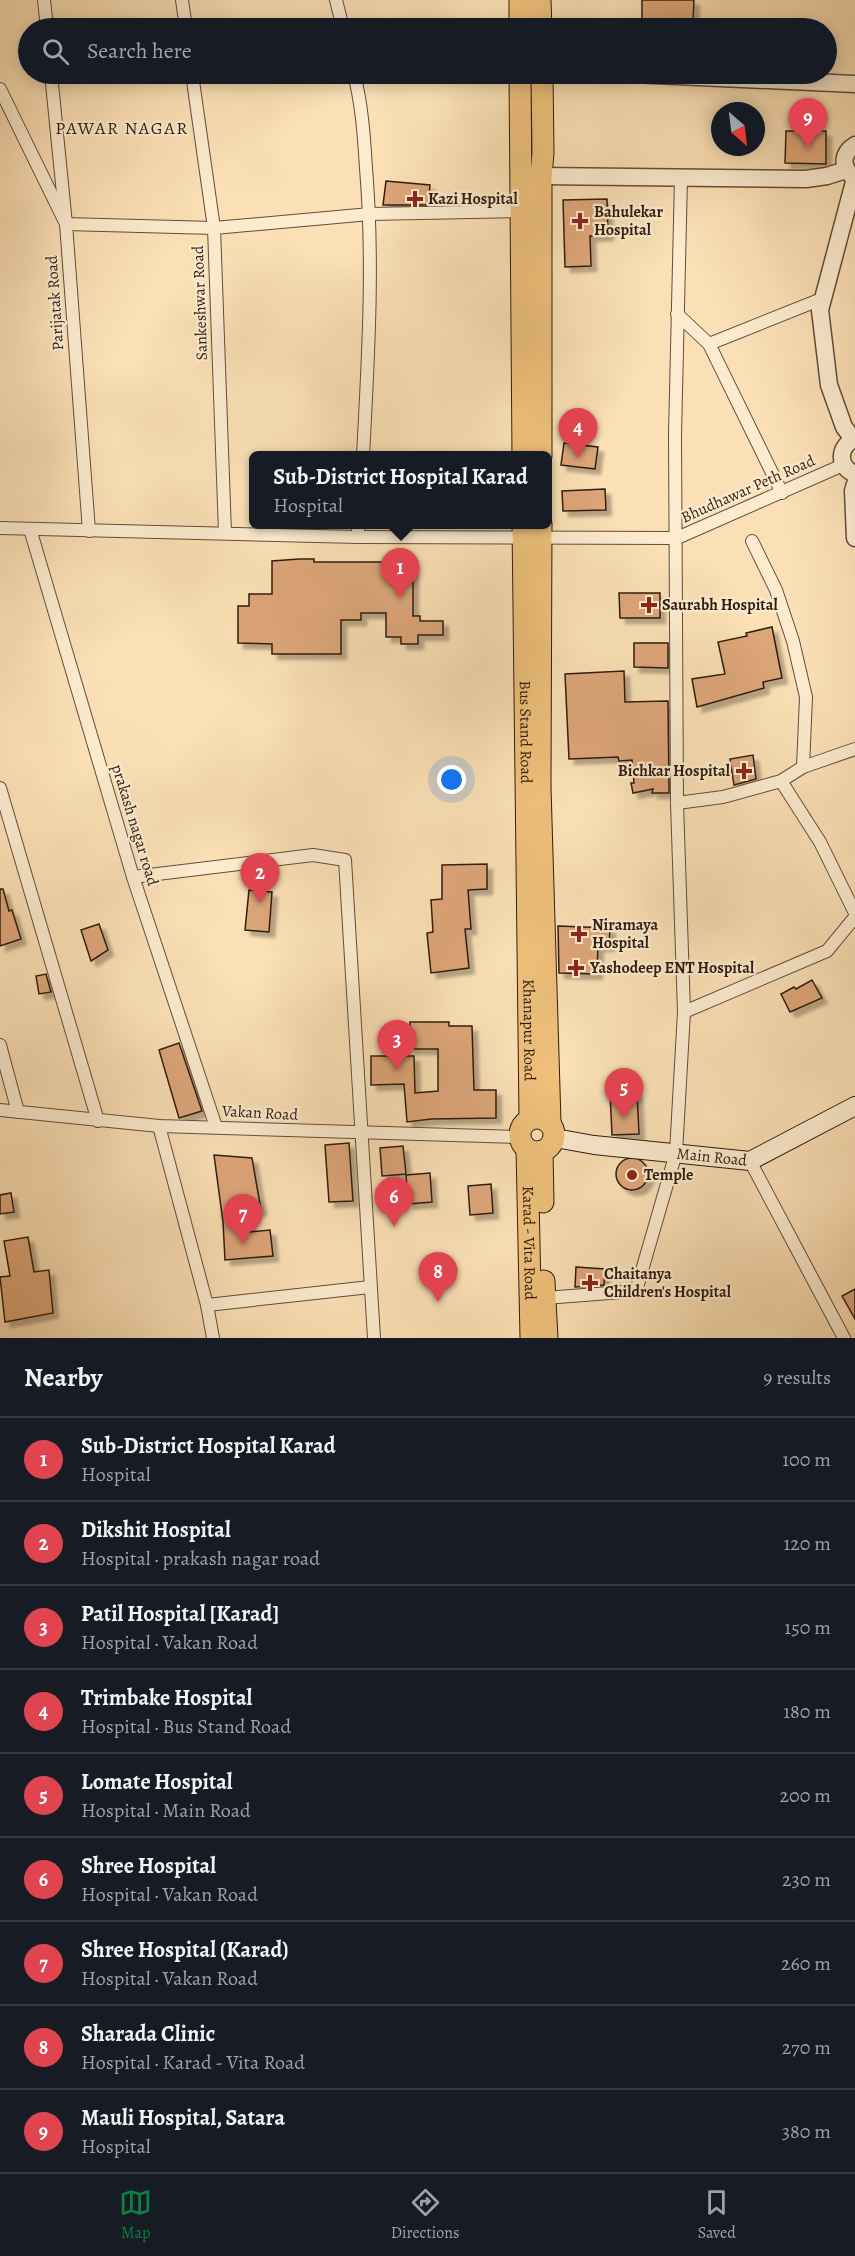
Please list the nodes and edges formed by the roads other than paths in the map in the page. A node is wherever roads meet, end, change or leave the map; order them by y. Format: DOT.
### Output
graph roads {
  1 [pos="44,0"];
  2 [pos="182,0"];
  3 [pos="336,0"];
  4 [pos="520,0"];
  5 [pos="540,0"];
  6 [pos="46,18"];
  7 [pos="185,18"];
  8 [pos="340,18"];
  9 [pos="520,18"];
  10 [pos="541,18"];
  11 [pos="837,83"];
  12 [pos="52,84"];
  13 [pos="193,84"];
  14 [pos="357,84"];
  15 [pos="520,84"];
  16 [pos="542,84"];
  17 [pos="855,84"];
  18 [pos="0,89"];
  19 [pos="855,145"];
  20 [pos="852,175"];
  21 [pos="541,176"];
  22 [pos="681,178"];
  23 [pos="522,211"];
  24 [pos="370,214"];
  25 [pos="66,224"];
  26 [pos="214,228"];
  27 [pos="824,298"];
  28 [pos="677,314"];
  29 [pos="709,345"];
  30 [pos="854,439"];
  31 [pos="363,451"];
  32 [pos="523,451"];
  33 [pos="541,451"];
  34 [pos="849,469"];
  35 [pos="855,484"];
  36 [pos="782,494"];
  37 [pos="0,528"];
  38 [pos="30,529"];
  39 [pos="89,531"];
  40 [pos="358,531"];
  41 [pos="537,532"];
  42 [pos="225,533"];
  43 [pos="676,538"];
  44 [pos="855,538"];
  45 [pos="752,541"];
  46 [pos="855,749"];
  47 [pos="803,767"];
  48 [pos="781,781"];
  49 [pos="0,788"];
  50 [pos="677,803"];
  51 [pos="134,877"];
  52 [pos="855,915"];
  53 [pos="528,941"];
  54 [pos="684,1012"];
  55 [pos="0,1045"];
  56 [pos="0,1110"];
  57 [pos="18,1112"];
  58 [pos="853,1112"];
  59 [pos="98,1121"];
  60 [pos="159,1126"];
  61 [pos="216,1127"];
  62 [pos="362,1133"];
  63 [pos="537,1136"];
  64 [pos="676,1153"];
  65 [pos="750,1161"];
  66 [pos="370,1287"];
  67 [pos="545,1298"];
  68 [pos="207,1305"];
  69 [pos="213,1338"];
  70 [pos="374,1338"];
  71 [pos="531,1338"];
  72 [pos="547,1338"];
  73 [pos="844,1338"];
  1 -- 6 [label="street"];
  2 -- 7 [label="street"];
  3 -- 8 [label="street"];
  4 -- 9 [label="highway"];
  5 -- 10 [label="highway"];
  11 -- 17 [label="street"];
  12 -- 25 [label="street, Parijatak Road"];
  13 -- 26 [label="street, Sankeshwar Road"];
  14 -- 24 [label="street"];
  15 -- 23 [label="highway"];
  16 -- 21 [label="highway"];
  18 -- 25 [label="street"];
  19 -- 20 [label="street"];
  20 -- 22 [label="street"];
  20 -- 27 [label="street"];
  21 -- 22 [label="street"];
  21 -- 33 [label="highway"];
  22 -- 28 [label="street"];
  23 -- 24 [label="street"];
  23 -- 32 [label="highway"];
  24 -- 26 [label="street"];
  24 -- 31 [label="street"];
  25 -- 26 [label="street"];
  25 -- 39 [label="street, Parijatak Road"];
  26 -- 42 [label="street, Sankeshwar Road"];
  27 -- 29 [label="street"];
  27 -- 30 [label="street"];
  28 -- 29 [label="street"];
  28 -- 43 [label="street"];
  29 -- 36 [label="street"];
  30 -- 34 [label="street"];
  34 -- 36 [label="street, Bhudhawar Peth Road"];
  35 -- 44 [label="street"];
  36 -- 43 [label="street, Bhudhawar Peth Road"];
  37 -- 38 [label="street, Bhudhawar Peth Road"];
  38 -- 39 [label="street, Bhudhawar Peth Road"];
  38 -- 51 [label="street, prakash nagar road"];
  39 -- 42 [label="street, Bhudhawar Peth Road"];
  40 -- 41 [label="street, Bhudhawar Peth Road"];
  40 -- 42 [label="street, Bhudhawar Peth Road"];
  41 -- 43 [label="street, Bhudhawar Peth Road"];
  41 -- 53 [label="highway, Bus Stand Road"];
  41 -- 63 [label="highway"];
  43 -- 50 [label="street"];
  45 -- 47 [label="street"];
  46 -- 47 [label="street"];
  47 -- 48 [label="street"];
  48 -- 50 [label="street"];
  48 -- 52 [label="street"];
  49 -- 59 [label="street"];
  50 -- 54 [label="street"];
  51 -- 61 [label="street, prakash nagar road"];
  51 -- 62 [label="street"];
  52 -- 54 [label="street"];
  53 -- 63 [label="highway, Khanapur Road"];
  54 -- 64 [label="street"];
  55 -- 57 [label="street"];
  56 -- 57 [label="street, Vakan Road"];
  57 -- 59 [label="street, Vakan Road"];
  58 -- 65 [label="main road, Main Road"];
  59 -- 60 [label="street, Vakan Road"];
  60 -- 61 [label="street, Vakan Road"];
  60 -- 68 [label="street"];
  61 -- 62 [label="street, Vakan Road"];
  62 -- 63 [label="street, Vakan Road"];
  62 -- 66 [label="street"];
  63 -- 64 [label="main road, Main Road"];
  63 -- 67 [label="highway"];
  63 -- 71 [label="highway, Karad - Vita Road"];
  64 -- 65 [label="main road, Main Road"];
  64 -- 67 [label="street"];
  65 -- 73 [label="street"];
  66 -- 68 [label="street"];
  66 -- 70 [label="street"];
  67 -- 72 [label="highway"];
  68 -- 69 [label="street"];
}
